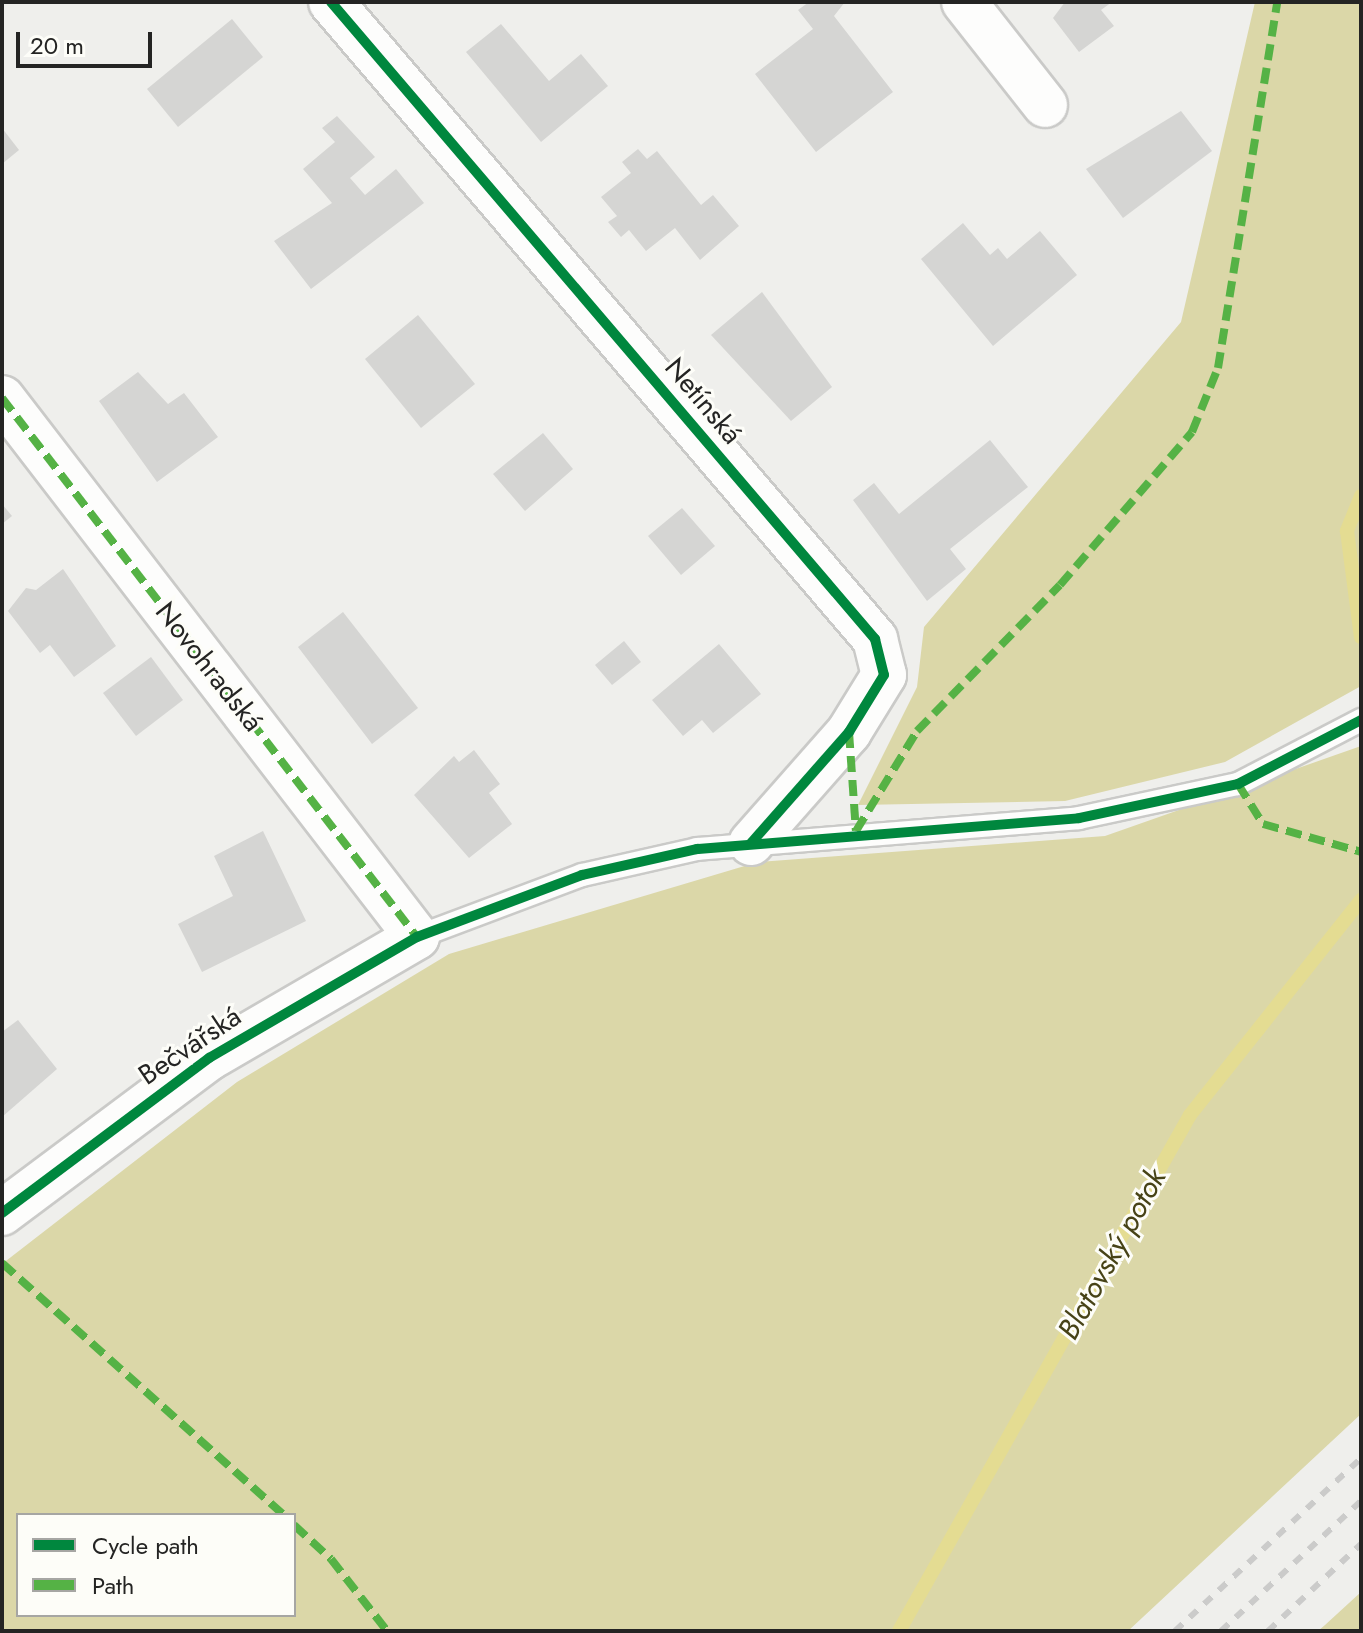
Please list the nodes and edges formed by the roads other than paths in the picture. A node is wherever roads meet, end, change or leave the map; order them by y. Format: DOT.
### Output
graph roads {
  1 [pos="331,2"];
  2 [pos="964,2"];
  3 [pos="1045,105"];
  4 [pos="2,398"];
  5 [pos="1361,720"];
  6 [pos="751,843"];
  7 [pos="417,937"];
  8 [pos="2,1213"];
  1 -- 6 [label="street, Netínská"];
  2 -- 3 [label="street"];
  4 -- 7 [label="street, Novohradská"];
  5 -- 6 [label="lane"];
  6 -- 7 [label="lane"];
  7 -- 8 [label="street, Bečvářská"];
}
